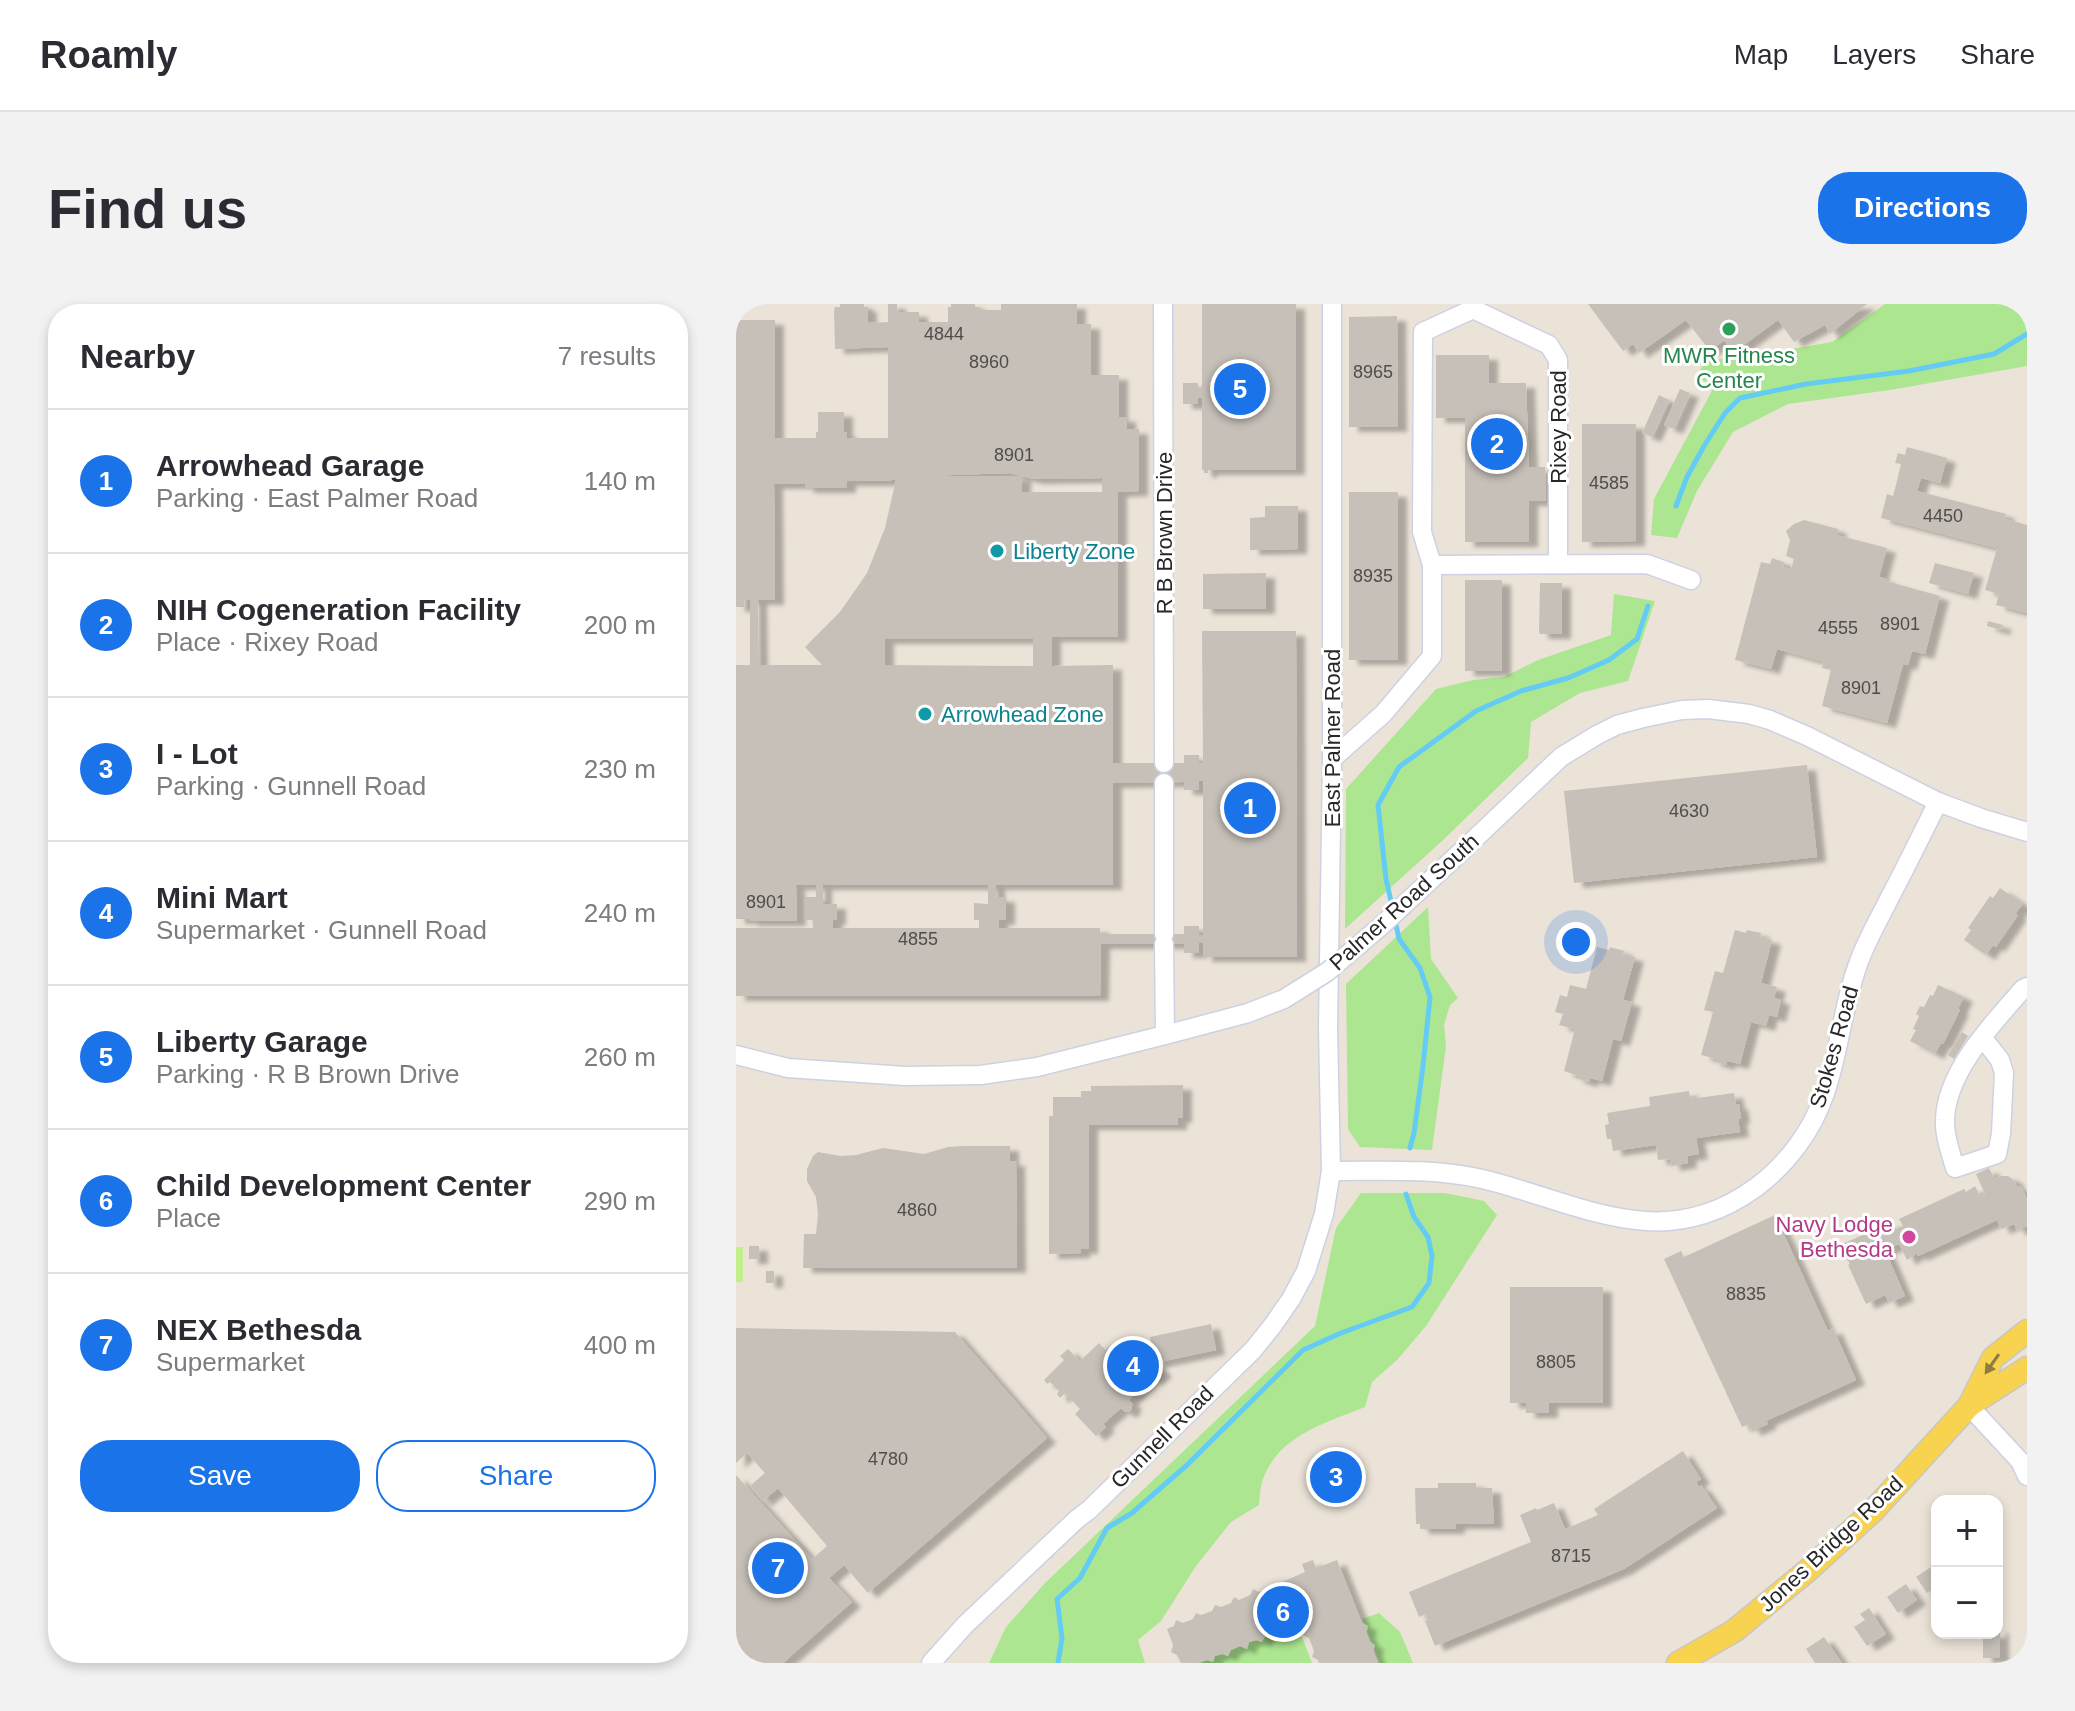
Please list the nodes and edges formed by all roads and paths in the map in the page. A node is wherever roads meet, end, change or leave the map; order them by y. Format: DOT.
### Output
graph roads {
  1 [pos="1163,304"];
  2 [pos="1332,304"];
  3 [pos="1471,306"];
  4 [pos="1558,563"];
  5 [pos="1432,565"];
  6 [pos="1691,580"];
  7 [pos="1332,759"];
  8 [pos="1164,763"];
  9 [pos="1164,783"];
  10 [pos="1938,802"];
  11 [pos="2027,832"];
  12 [pos="2027,987"];
  13 [pos="1165,1035"];
  14 [pos="1982,1037"];
  15 [pos="736,1055"];
  16 [pos="1331,1171"];
  17 [pos="2027,1331"];
  18 [pos="2027,1368"];
  19 [pos="1969,1406"];
  20 [pos="2027,1476"];
  21 [pos="931,1663"];
  22 [pos="1678,1663"];
  1 -- 8 [label="street, R B Brown Drive"];
  2 -- 7 [label="street, East Palmer Road"];
  3 -- 4 [label="street, Rixey Road"];
  3 -- 5 [label="street, Rixey Road"];
  4 -- 5 [label="street"];
  4 -- 6 [label="street"];
  5 -- 7 [label="street"];
  7 -- 16 [label="street, East Palmer Road"];
  9 -- 13 [label="street"];
  10 -- 11 [label="street, Palmer Road South"];
  10 -- 13 [label="street, Palmer Road South, bridge"];
  10 -- 16 [label="street, Stokes Road"];
  12 -- 14 [label="street"];
  13 -- 15 [label="street, Palmer Road South"];
  14 -- 14 [label="street"];
  16 -- 21 [label="street, Gunnell Road"];
  17 -- 19 [label="main road, Jones Bridge Road, one-way"];
  18 -- 19 [label="main road, Jones Bridge Road"];
  19 -- 20 [label="street"];
  19 -- 22 [label="main road, Jones Bridge Road"];
}
